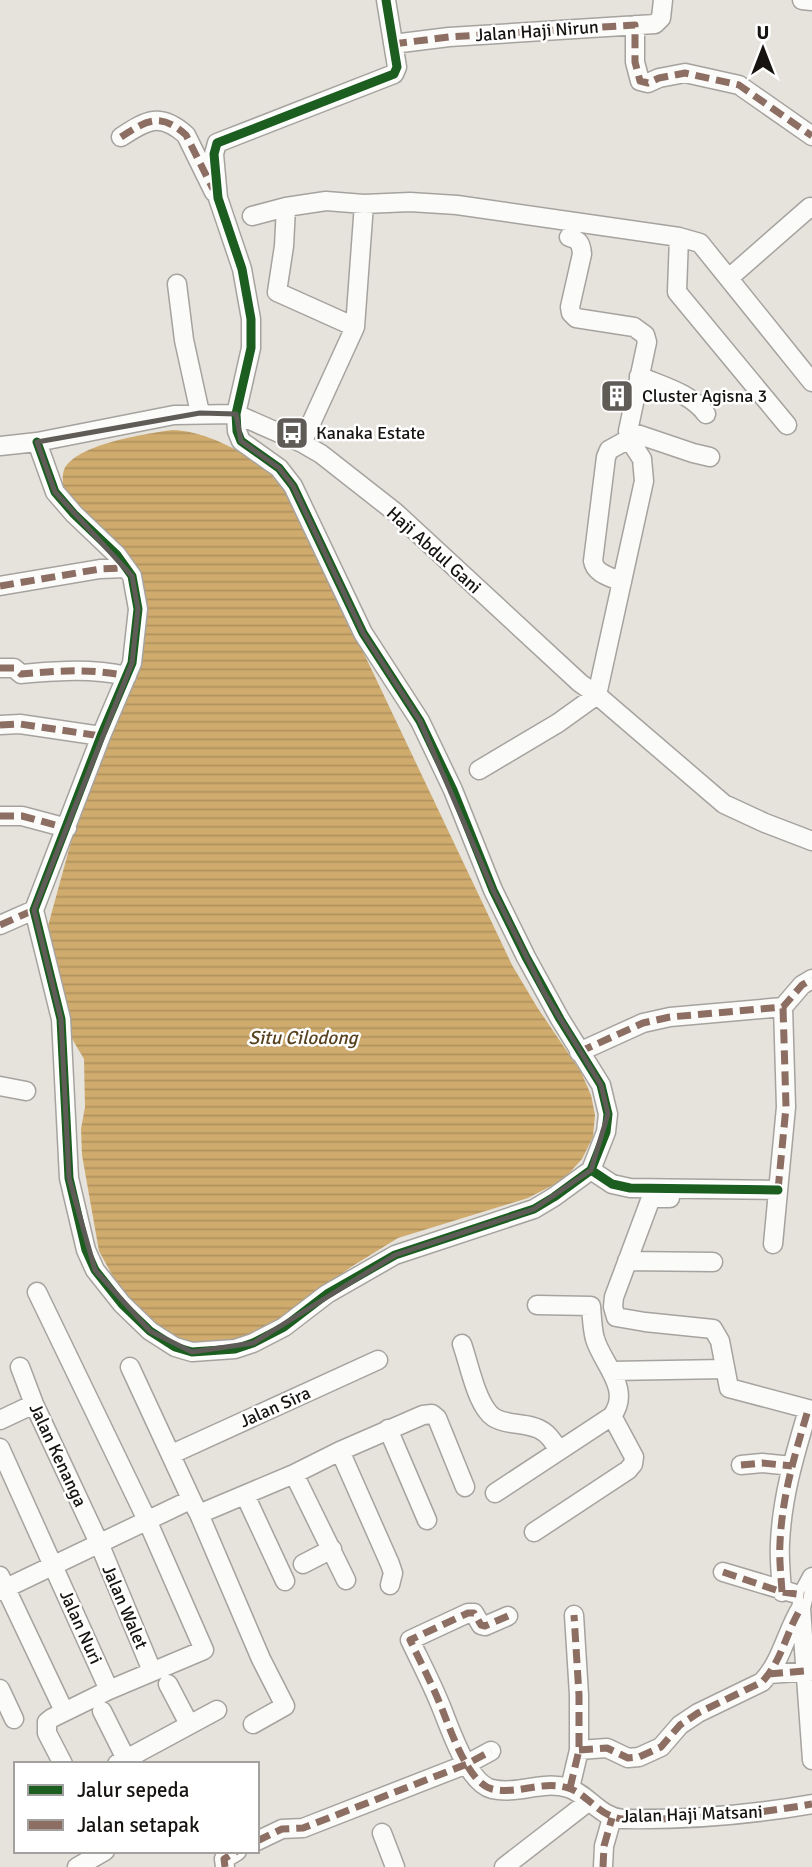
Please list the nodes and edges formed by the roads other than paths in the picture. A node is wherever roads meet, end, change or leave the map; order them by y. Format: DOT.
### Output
graph roads {
  1 [pos="386,0"];
  2 [pos="663,0"];
  3 [pos="802,0"];
  4 [pos="812,1"];
  5 [pos="635,25"];
  6 [pos="393,44"];
  7 [pos="812,136"];
  8 [pos="121,137"];
  9 [pos="218,198"];
  10 [pos="364,204"];
  11 [pos="286,207"];
  12 [pos="812,209"];
  13 [pos="252,216"];
  14 [pos="569,237"];
  15 [pos="678,237"];
  16 [pos="729,278"];
  17 [pos="177,284"];
  18 [pos="355,327"];
  19 [pos="639,376"];
  20 [pos="812,382"];
  21 [pos="200,413"];
  22 [pos="236,414"];
  23 [pos="706,414"];
  24 [pos="788,425"];
  25 [pos="628,435"];
  26 [pos="37,442"];
  27 [pos="302,443"];
  28 [pos="1,444"];
  29 [pos="710,457"];
  30 [pos="126,568"];
  31 [pos="622,582"];
  32 [pos="0,586"];
  33 [pos="0,668"];
  34 [pos="127,676"];
  35 [pos="597,695"];
  36 [pos="0,724"];
  37 [pos="101,736"];
  38 [pos="479,770"];
  39 [pos="0,816"];
  40 [pos="67,828"];
  41 [pos="812,841"];
  42 [pos="34,910"];
  43 [pos="0,925"];
  44 [pos="812,979"];
  45 [pos="783,1007"];
  46 [pos="579,1052"];
  47 [pos="0,1086"];
  48 [pos="26,1091"];
  49 [pos="591,1170"];
  50 [pos="778,1190"];
  51 [pos="704,1198"];
  52 [pos="773,1244"];
  53 [pos="627,1261"];
  54 [pos="713,1262"];
  55 [pos="37,1292"];
  56 [pos="537,1306"];
  57 [pos="462,1345"];
  58 [pos="377,1360"];
  59 [pos="20,1367"];
  60 [pos="130,1367"];
  61 [pos="725,1369"];
  62 [pos="611,1371"];
  63 [pos="34,1404"];
  64 [pos="810,1410"];
  65 [pos="612,1416"];
  66 [pos="0,1420"];
  67 [pos="388,1429"];
  68 [pos="0,1448"];
  69 [pos="558,1449"];
  70 [pos="340,1451"];
  71 [pos="172,1454"];
  72 [pos="741,1465"];
  73 [pos="792,1466"];
  74 [pos="294,1474"];
  75 [pos="465,1487"];
  76 [pos="495,1493"];
  77 [pos="245,1495"];
  78 [pos="196,1508"];
  79 [pos="147,1520"];
  80 [pos="427,1520"];
  81 [pos="534,1532"];
  82 [pos="99,1543"];
  83 [pos="318,1557"];
  84 [pos="54,1565"];
  85 [pos="723,1572"];
  86 [pos="327,1573"];
  87 [pos="812,1577"];
  88 [pos="346,1580"];
  89 [pos="285,1581"];
  90 [pos="2,1585"];
  91 [pos="390,1585"];
  92 [pos="782,1592"];
  93 [pos="802,1601"];
  94 [pos="574,1615"];
  95 [pos="508,1616"];
  96 [pos="152,1671"];
  97 [pos="808,1671"];
  98 [pos="769,1674"];
  99 [pos="168,1684"];
  100 [pos="0,1689"];
  101 [pos="109,1690"];
  102 [pos="102,1710"];
  103 [pos="217,1710"];
  104 [pos="64,1711"];
  105 [pos="14,1719"];
  106 [pos="189,1724"];
  107 [pos="253,1724"];
  108 [pos="579,1749"];
  109 [pos="491,1751"];
  110 [pos="812,1760"];
  111 [pos="62,1762"];
  112 [pos="121,1762"];
  113 [pos="467,1764"];
  114 [pos="570,1788"];
  115 [pos="587,1802"];
  116 [pos="812,1804"];
  117 [pos="612,1818"];
  118 [pos="382,1833"];
  119 [pos="259,1840"];
  120 [pos="234,1853"];
  121 [pos="225,1867"];
  122 [pos="395,1867"];
  123 [pos="504,1867"];
  124 [pos="603,1867"];
  1 -- 6 [label="street"];
  2 -- 5 [label="street, Jalan Haji Nirun"];
  3 -- 4 [label="street"];
  5 -- 6 [label="street, Jalan Haji Nirun"];
  5 -- 7 [label="street"];
  6 -- 9 [label="street"];
  8 -- 9 [label="street"];
  9 -- 22 [label="street"];
  10 -- 11 [label="street"];
  10 -- 15 [label="street"];
  10 -- 18 [label="street"];
  11 -- 13 [label="street"];
  11 -- 18 [label="street"];
  12 -- 16 [label="street"];
  14 -- 19 [label="street"];
  15 -- 16 [label="street"];
  15 -- 24 [label="street"];
  16 -- 20 [label="street"];
  17 -- 21 [label="street"];
  18 -- 27 [label="street"];
  19 -- 23 [label="street"];
  19 -- 25 [label="street"];
  21 -- 22 [label="street, Haji Abdul Gani"];
  21 -- 26 [label="street, Haji Abdul Gani"];
  22 -- 27 [label="street, Haji Abdul Gani"];
  22 -- 46 [label="street"];
  25 -- 29 [label="street"];
  25 -- 31 [label="street"];
  25 -- 31 [label="street"];
  26 -- 28 [label="street, Haji Abdul Gani"];
  26 -- 30 [label="street"];
  27 -- 35 [label="street, Haji Abdul Gani"];
  30 -- 32 [label="street"];
  30 -- 34 [label="street"];
  31 -- 35 [label="street"];
  33 -- 34 [label="street"];
  34 -- 37 [label="street"];
  35 -- 38 [label="street"];
  35 -- 41 [label="street, Haji Abdul Gani"];
  36 -- 37 [label="street"];
  37 -- 40 [label="street"];
  39 -- 40 [label="street"];
  40 -- 42 [label="street"];
  42 -- 43 [label="street"];
  42 -- 49 [label="street"];
  44 -- 45 [label="street"];
  45 -- 46 [label="street"];
  45 -- 50 [label="street"];
  46 -- 49 [label="street"];
  47 -- 48 [label="street"];
  49 -- 50 [label="street"];
  50 -- 52 [label="street"];
  51 -- 53 [label="street"];
  53 -- 54 [label="street"];
  53 -- 61 [label="street"];
  55 -- 79 [label="street"];
  56 -- 62 [label="street"];
  57 -- 69 [label="street"];
  58 -- 71 [label="street, Jalan Sira"];
  59 -- 63 [label="street, Jalan Kenanga"];
  60 -- 71 [label="street"];
  61 -- 62 [label="street"];
  61 -- 64 [label="street"];
  62 -- 65 [label="street"];
  63 -- 66 [label="street"];
  63 -- 82 [label="street, Jalan Kenanga"];
  64 -- 73 [label="street"];
  65 -- 69 [label="street"];
  65 -- 81 [label="street"];
  67 -- 70 [label="street"];
  67 -- 75 [label="street"];
  67 -- 80 [label="street"];
  68 -- 84 [label="street, Jalan Nuri"];
  69 -- 76 [label="street"];
  70 -- 74 [label="street"];
  70 -- 91 [label="street"];
  71 -- 78 [label="street"];
  72 -- 73 [label="street"];
  73 -- 92 [label="street"];
  74 -- 77 [label="street"];
  74 -- 83 [label="street"];
  77 -- 78 [label="street"];
  77 -- 89 [label="street"];
  78 -- 79 [label="street"];
  78 -- 107 [label="street"];
  79 -- 82 [label="street"];
  79 -- 96 [label="street"];
  82 -- 84 [label="street"];
  82 -- 96 [label="street, Jalan Walet"];
  83 -- 86 [label="street"];
  83 -- 88 [label="street"];
  84 -- 90 [label="street"];
  84 -- 101 [label="street, Jalan Nuri"];
  85 -- 92 [label="street"];
  87 -- 93 [label="street"];
  90 -- 104 [label="street"];
  92 -- 93 [label="street"];
  93 -- 97 [label="street"];
  93 -- 98 [label="street"];
  94 -- 108 [label="street"];
  95 -- 113 [label="street"];
  96 -- 101 [label="street"];
  97 -- 98 [label="street"];
  97 -- 110 [label="street"];
  98 -- 108 [label="street"];
  99 -- 106 [label="street"];
  100 -- 105 [label="street"];
  101 -- 104 [label="street"];
  102 -- 112 [label="street"];
  103 -- 106 [label="street"];
  104 -- 111 [label="street"];
  106 -- 112 [label="street"];
  108 -- 114 [label="street"];
  109 -- 113 [label="street"];
  113 -- 114 [label="street"];
  113 -- 119 [label="street"];
  114 -- 115 [label="street, Jalan Haji Matsani"];
  115 -- 117 [label="street, Jalan Haji Matsani"];
  115 -- 123 [label="street"];
  116 -- 117 [label="street, Jalan Haji Matsani"];
  117 -- 124 [label="street"];
  118 -- 122 [label="street"];
  120 -- 121 [label="street"];
}
